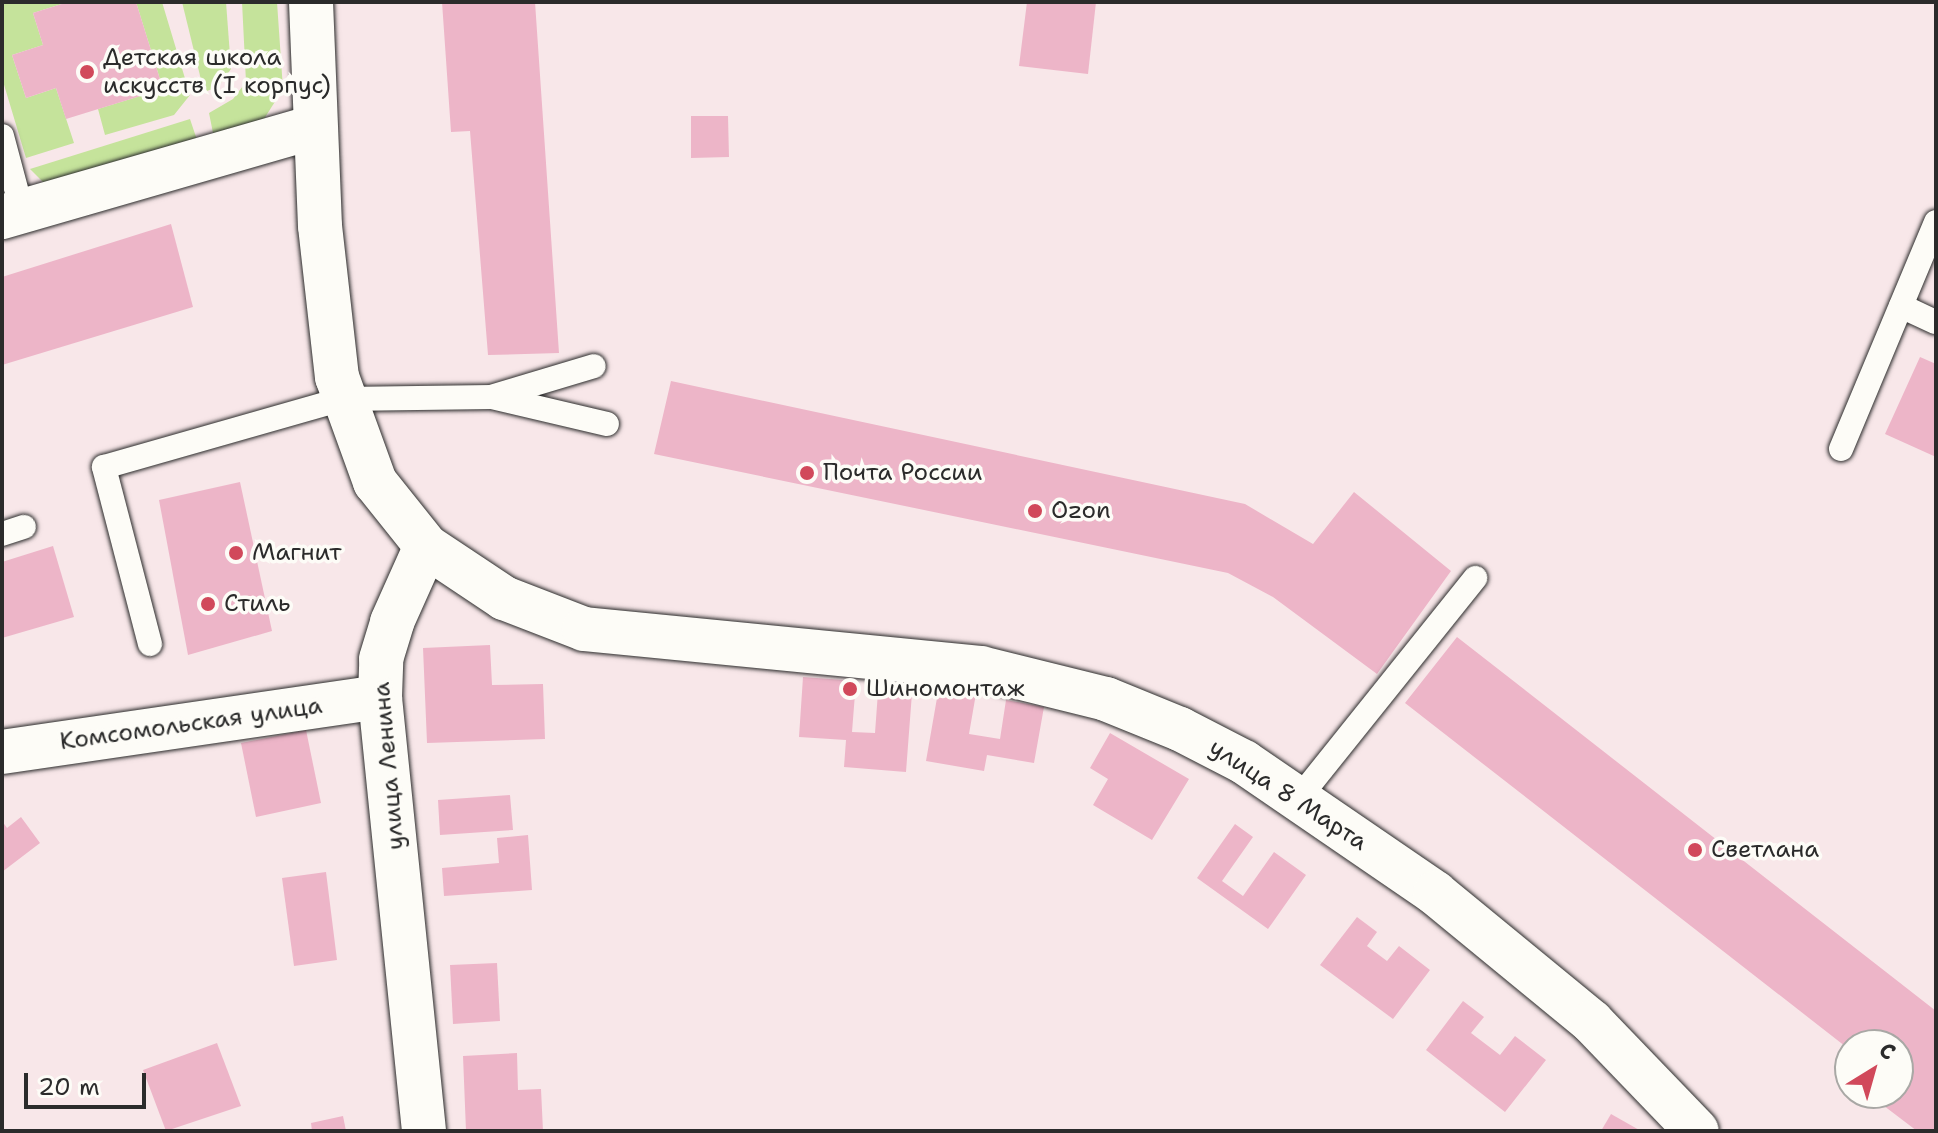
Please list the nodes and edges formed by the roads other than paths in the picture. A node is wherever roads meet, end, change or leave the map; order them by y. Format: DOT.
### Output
graph roads {
  1 [pos="311,2"];
  2 [pos="314,127"];
  3 [pos="2,136"];
  4 [pos="12,214"];
  5 [pos="1936,222"];
  6 [pos="1901,306"];
  7 [pos="1936,322"];
  8 [pos="594,366"];
  9 [pos="492,397"];
  10 [pos="343,399"];
  11 [pos="607,424"];
  12 [pos="1841,449"];
  13 [pos="426,546"];
  14 [pos="1475,578"];
  15 [pos="150,644"];
  16 [pos="380,697"];
  17 [pos="2,752"];
  18 [pos="1299,798"];
  19 [pos="424,1131"];
  20 [pos="1697,1131"];
  1 -- 2 [label="main road"];
  2 -- 4 [label="main road"];
  2 -- 10 [label="main road"];
  3 -- 4 [label="lane"];
  5 -- 6 [label="lane"];
  6 -- 7 [label="lane"];
  6 -- 12 [label="lane"];
  8 -- 9 [label="lane"];
  9 -- 10 [label="lane"];
  9 -- 11 [label="lane"];
  10 -- 13 [label="main road"];
  10 -- 15 [label="lane"];
  13 -- 16 [label="main road, улица Ленина"];
  13 -- 18 [label="main road, улица 8 Марта"];
  14 -- 18 [label="lane"];
  16 -- 17 [label="main road, Комсомольская улица"];
  16 -- 19 [label="main road, улица Ленина"];
  18 -- 20 [label="main road, улица 8 Марта"];
}
